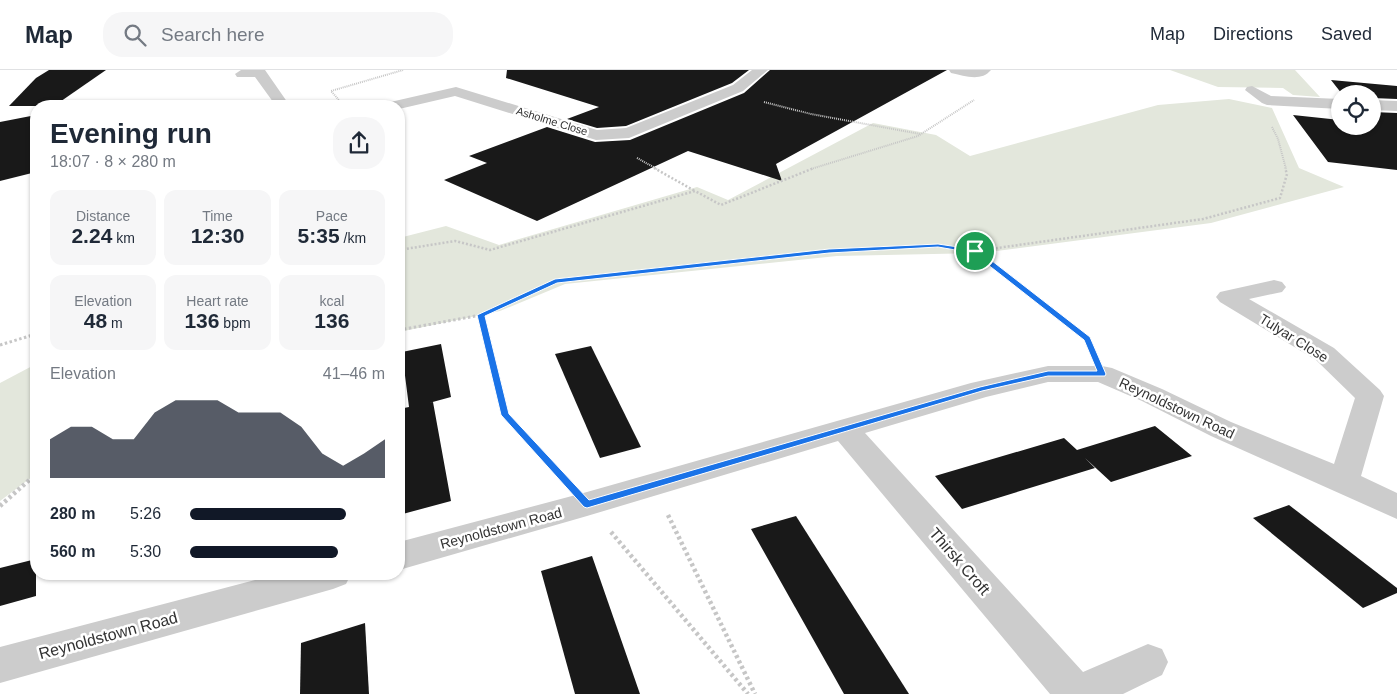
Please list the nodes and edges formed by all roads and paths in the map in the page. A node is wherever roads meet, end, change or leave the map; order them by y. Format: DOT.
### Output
graph roads {
  1 [pos="403,70"];
  2 [pos="761,70"];
  3 [pos="956,70"];
  4 [pos="980,72"];
  5 [pos="242,74"];
  6 [pos="1252,90"];
  7 [pos="727,92"];
  8 [pos="279,100"];
  9 [pos="339,100"];
  10 [pos="1267,100"];
  11 [pos="405,103"];
  12 [pos="1331,104"];
  13 [pos="1381,105"];
  14 [pos="1397,106"];
  15 [pos="596,135"];
  16 [pos="920,135"];
  17 [pos="696,191"];
  18 [pos="405,249"];
  19 [pos="975,251"];
  20 [pos="1274,287"];
  21 [pos="481,315"];
  22 [pos="405,329"];
  23 [pos="30,336"];
  24 [pos="0,344"];
  25 [pos="1102,374"];
  26 [pos="843,428"];
  27 [pos="30,479"];
  28 [pos="1344,481"];
  29 [pos="654,484"];
  30 [pos="587,504"];
  31 [pos="0,506"];
  32 [pos="1397,507"];
  33 [pos="405,554"];
  34 [pos="311,580"];
  35 [pos="1148,662"];
  36 [pos="0,665"];
  37 [pos="748,694"];
  38 [pos="755,694"];
  39 [pos="1076,694"];
  40 [pos="1081,694"];
  1 -- 9 [label="path"];
  2 -- 7 [label="street, Asholme Close"];
  3 -- 4 [label="street"];
  4 -- 16 [label="path"];
  5 -- 8 [label="street"];
  6 -- 10 [label="street"];
  7 -- 15 [label="street, Asholme Close"];
  7 -- 16 [label="path"];
  10 -- 12 [label="street"];
  10 -- 19 [label="path"];
  11 -- 15 [label="street, Asholme Close"];
  13 -- 14 [label="street"];
  15 -- 17 [label="path"];
  16 -- 17 [label="path"];
  17 -- 18 [label="path"];
  19 -- 21 [label="path"];
  19 -- 25 [label="path"];
  20 -- 28 [label="street, Tulyar Close"];
  21 -- 22 [label="path"];
  21 -- 30 [label="path"];
  23 -- 24 [label="path"];
  25 -- 26 [label="street, Reynoldstown Road"];
  25 -- 28 [label="street, Reynoldstown Road"];
  26 -- 29 [label="street, Reynoldstown Road"];
  26 -- 39 [label="street, Thirsk Croft"];
  27 -- 31 [label="path"];
  28 -- 32 [label="street, Reynoldstown Road"];
  29 -- 30 [label="street, Reynoldstown Road"];
  29 -- 38 [label="path"];
  30 -- 33 [label="street, Reynoldstown Road"];
  30 -- 37 [label="path"];
  34 -- 36 [label="street, Reynoldstown Road"];
  35 -- 40 [label="street"];
}
